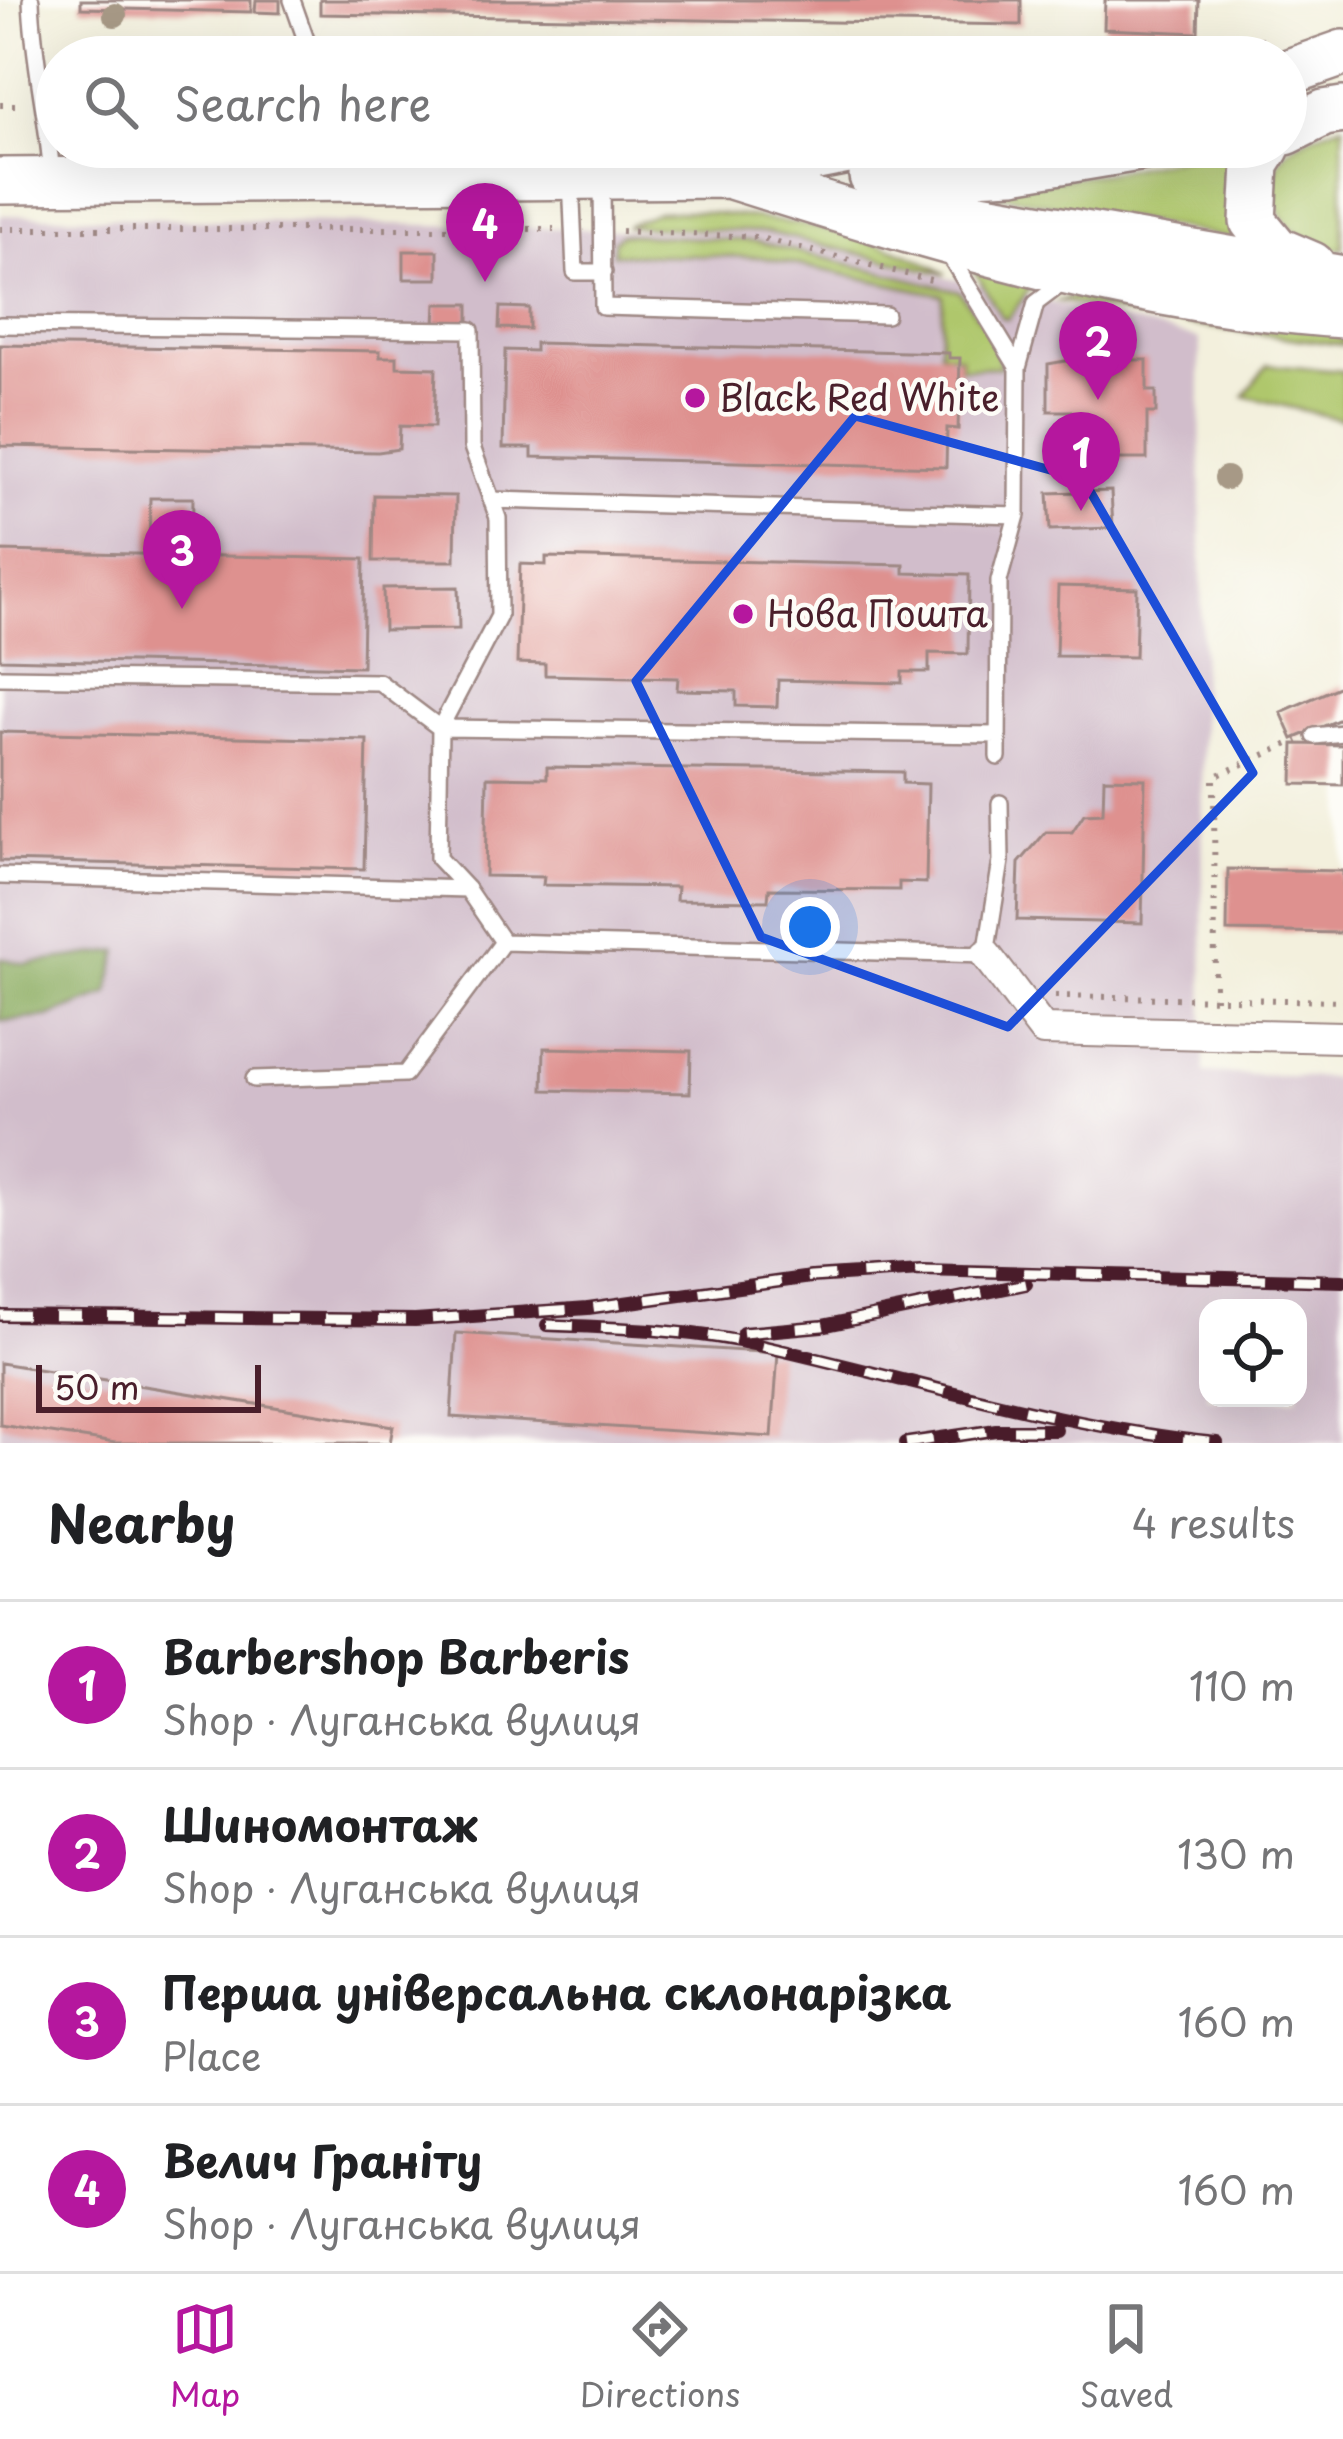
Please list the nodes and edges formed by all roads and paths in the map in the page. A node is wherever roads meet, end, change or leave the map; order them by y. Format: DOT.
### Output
graph roads {
  1 [pos="31,0"];
  2 [pos="292,0"];
  3 [pos="305,36"];
  4 [pos="1343,52"];
  5 [pos="1307,65"];
  6 [pos="36,75"];
  7 [pos="0,105"];
  8 [pos="19,105"];
  9 [pos="51,168"];
  10 [pos="761,168"];
  11 [pos="1019,168"];
  12 [pos="1256,168"];
  13 [pos="725,175"];
  14 [pos="586,177"];
  15 [pos="0,181"];
  16 [pos="52,181"];
  17 [pos="0,229"];
  18 [pos="573,230"];
  19 [pos="606,231"];
  20 [pos="940,242"];
  21 [pos="604,272"];
  22 [pos="1076,274"];
  23 [pos="1343,279"];
  24 [pos="957,286"];
  25 [pos="886,315"];
  26 [pos="1343,315"];
  27 [pos="0,326"];
  28 [pos="1018,368"];
  29 [pos="491,500"];
  30 [pos="1017,515"];
  31 [pos="0,677"];
  32 [pos="440,728"];
  33 [pos="1343,733"];
  34 [pos="998,734"];
  35 [pos="1316,736"];
  36 [pos="998,757"];
  37 [pos="1000,803"];
  38 [pos="0,876"];
  39 [pos="467,889"];
  40 [pos="503,941"];
  41 [pos="986,955"];
  42 [pos="1016,996"];
  43 [pos="1215,999"];
  44 [pos="1343,1001"];
  45 [pos="1343,1036"];
  46 [pos="254,1079"];
  1 -- 6 [label="lane"];
  2 -- 3 [label="lane"];
  4 -- 5 [label="main road"];
  7 -- 8 [label="path"];
  9 -- 16 [label="lane"];
  10 -- 13 [label="main road"];
  11 -- 13 [label="main road"];
  12 -- 23 [label="main road"];
  13 -- 14 [label="main road"];
  13 -- 20 [label="main road"];
  13 -- 23 [label="main road"];
  14 -- 16 [label="main road"];
  14 -- 18 [label="lane"];
  14 -- 19 [label="lane"];
  15 -- 16 [label="main road"];
  17 -- 18 [label="path"];
  18 -- 21 [label="lane"];
  19 -- 21 [label="lane"];
  19 -- 24 [label="path"];
  20 -- 22 [label="main road"];
  20 -- 28 [label="lane"];
  21 -- 25 [label="lane"];
  22 -- 26 [label="main road"];
  22 -- 28 [label="lane"];
  27 -- 29 [label="lane"];
  28 -- 30 [label="lane"];
  29 -- 30 [label="lane"];
  29 -- 32 [label="lane"];
  30 -- 34 [label="lane"];
  31 -- 32 [label="lane"];
  32 -- 34 [label="lane"];
  32 -- 39 [label="lane"];
  33 -- 35 [label="lane"];
  34 -- 36 [label="lane"];
  35 -- 43 [label="path"];
  37 -- 41 [label="lane"];
  38 -- 39 [label="lane"];
  39 -- 40 [label="lane"];
  40 -- 41 [label="lane"];
  40 -- 46 [label="lane"];
  41 -- 42 [label="street"];
  42 -- 43 [label="path"];
  42 -- 45 [label="street"];
  43 -- 44 [label="path"];
}
